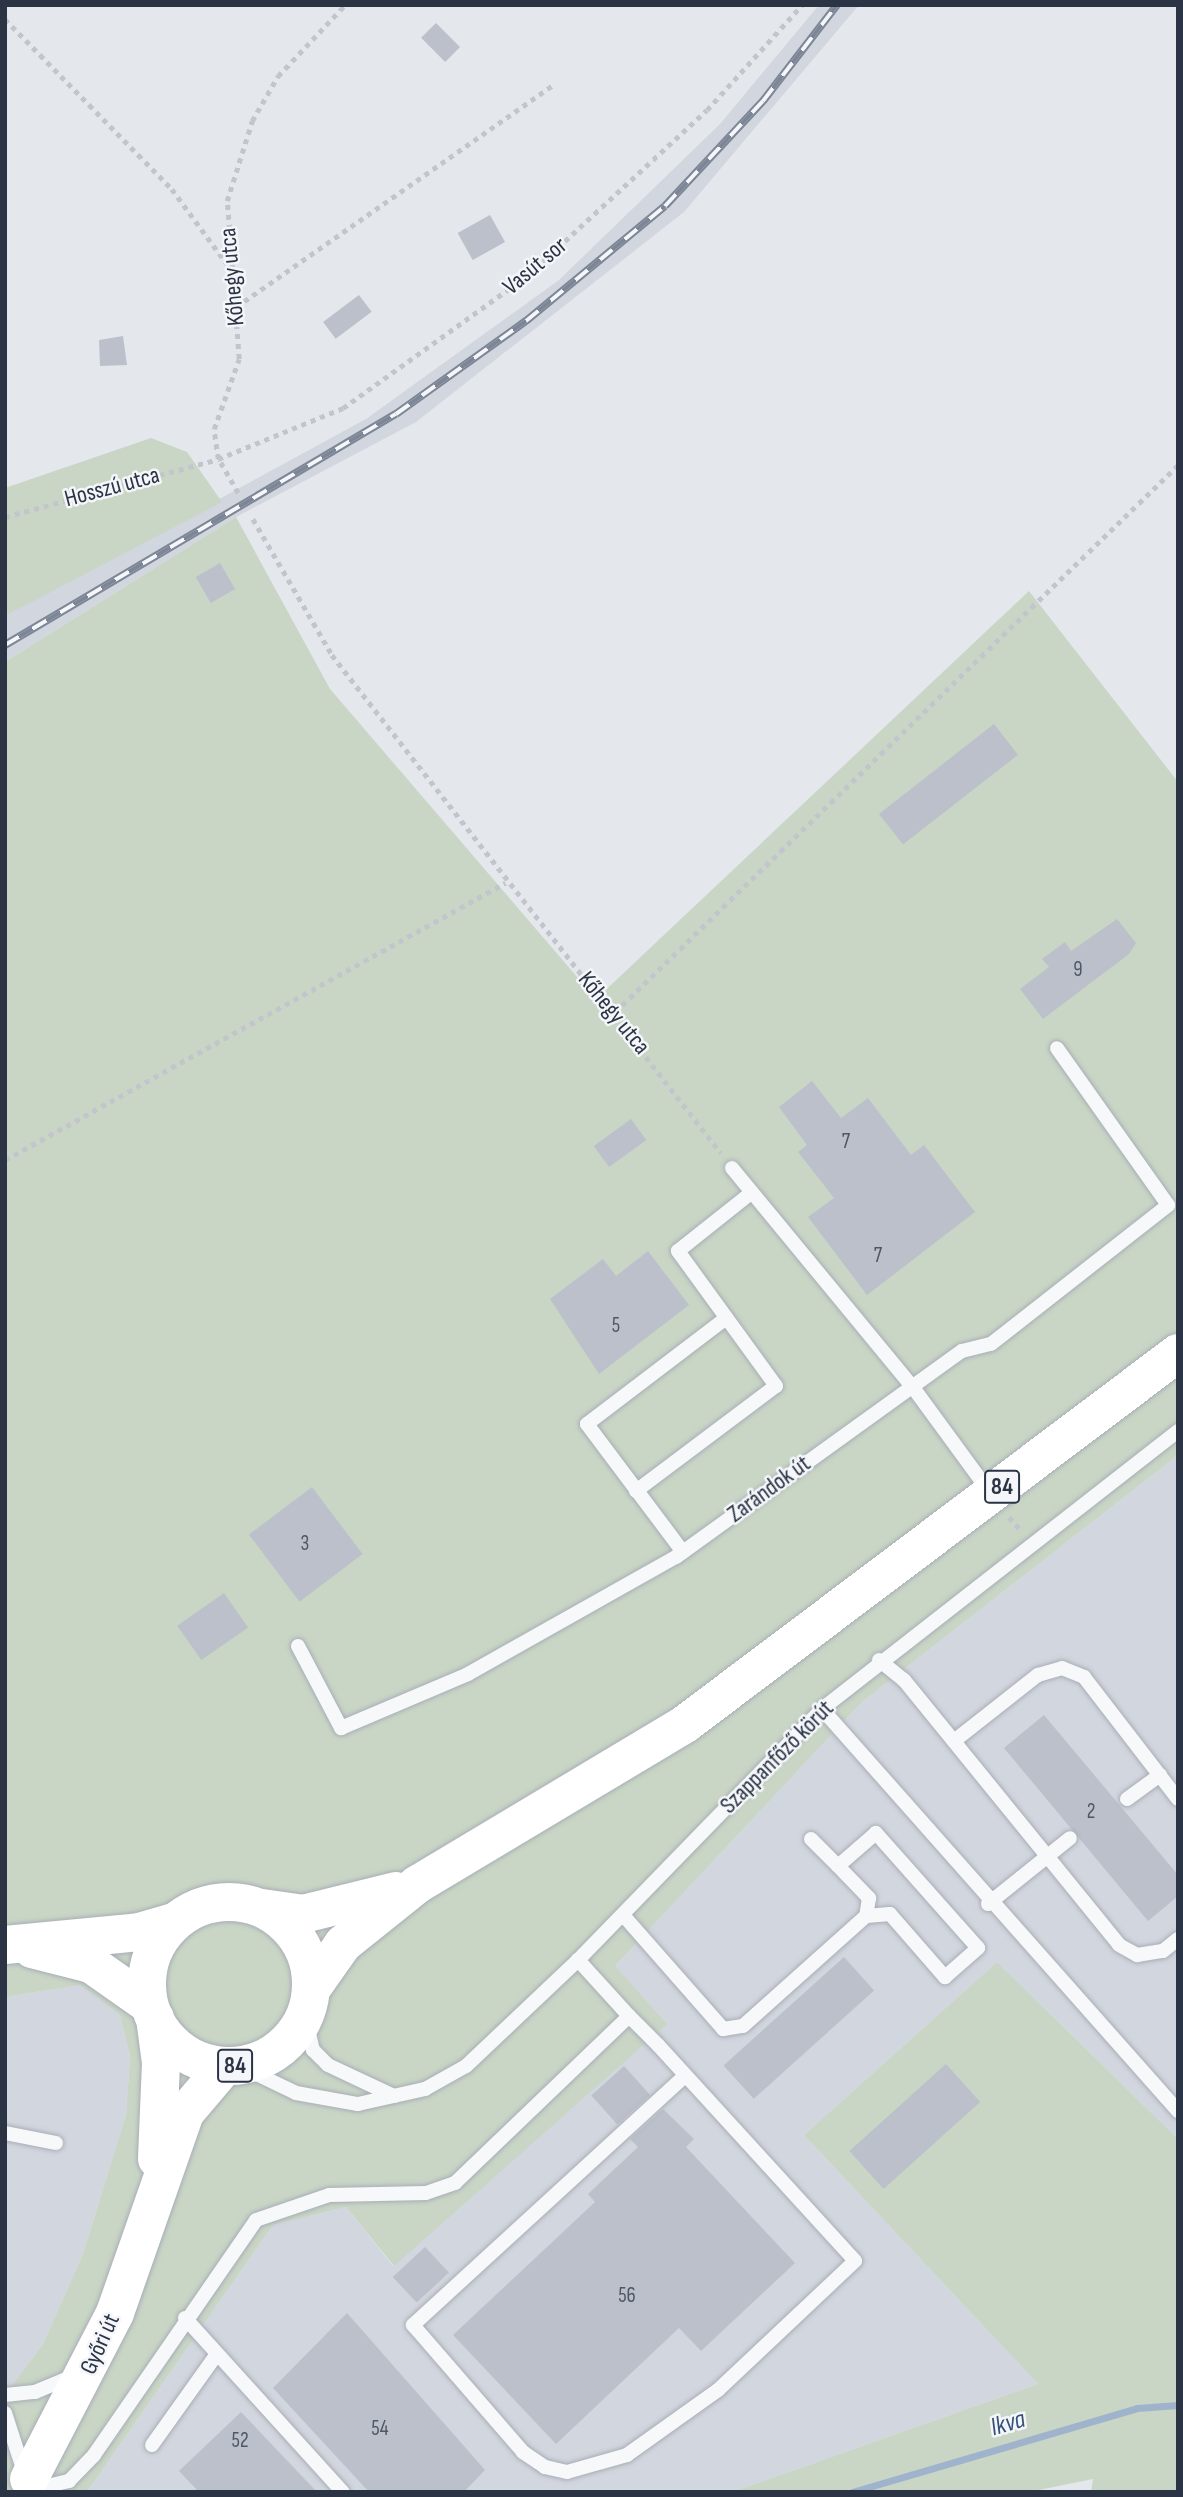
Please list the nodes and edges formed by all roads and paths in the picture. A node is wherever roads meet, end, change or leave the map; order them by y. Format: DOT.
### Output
graph roads {
  1 [pos="345,5"];
  2 [pos="802,5"];
  3 [pos="5,19"];
  4 [pos="552,86"];
  5 [pos="227,265"];
  6 [pos="236,307"];
  7 [pos="218,459"];
  8 [pos="1178,465"];
  9 [pos="238,493"];
  10 [pos="5,517"];
  11 [pos="253,519"];
  12 [pos="505,883"];
  13 [pos="615,1012"];
  14 [pos="1057,1048"];
  15 [pos="5,1160"];
  16 [pos="732,1168"];
  17 [pos="751,1193"];
  18 [pos="726,1318"];
  19 [pos="1178,1353"];
  20 [pos="912,1386"];
  21 [pos="1178,1431"];
  22 [pos="636,1491"];
  23 [pos="991,1495"];
  24 [pos="683,1552"];
  25 [pos="298,1646"];
  26 [pos="879,1660"];
  27 [pos="822,1709"];
  28 [pos="954,1741"];
  29 [pos="1160,1775"];
  30 [pos="1127,1799"];
  31 [pos="1178,1799"];
  32 [pos="1070,1838"];
  33 [pos="811,1839"];
  34 [pos="1046,1856"];
  35 [pos="838,1866"];
  36 [pos="418,1884"];
  37 [pos="988,1904"];
  38 [pos="262,1908"];
  39 [pos="623,1915"];
  40 [pos="866,1916"];
  41 [pos="174,1922"];
  42 [pos="1178,1939"];
  43 [pos="8,1945"];
  44 [pos="578,1960"];
  45 [pos="308,2002"];
  46 [pos="152,2011"];
  47 [pos="629,2016"];
  48 [pos="232,2066"];
  49 [pos="685,2076"];
  50 [pos="394,2096"];
  51 [pos="1176,2104"];
  52 [pos="5,2133"];
  53 [pos="56,2143"];
  54 [pos="156,2202"];
  55 [pos="185,2318"];
  56 [pos="217,2354"];
  57 [pos="91,2369"];
  58 [pos="5,2395"];
  59 [pos="5,2413"];
  60 [pos="152,2445"];
  61 [pos="26,2485"];
  62 [pos="343,2492"];
  1 -- 5 [label="path, Kőhegy utca"];
  2 -- 7 [label="path, Vasút sor"];
  3 -- 5 [label="path"];
  4 -- 6 [label="path"];
  5 -- 6 [label="path, Kőhegy utca"];
  6 -- 7 [label="path, Kőhegy utca"];
  7 -- 9 [label="path, Kőhegy utca"];
  7 -- 10 [label="path, Hosszú utca"];
  8 -- 13 [label="path"];
  11 -- 12 [label="path, Kőhegy utca"];
  12 -- 13 [label="path, Kőhegy utca"];
  12 -- 15 [label="path"];
  13 -- 16 [label="path, Kőhegy utca"];
  14 -- 20 [label="lane, Zarándok út"];
  16 -- 17 [label="lane"];
  17 -- 18 [label="lane"];
  17 -- 20 [label="lane"];
  18 -- 22 [label="lane"];
  18 -- 22 [label="lane"];
  19 -- 23 [label="main road, 84"];
  20 -- 23 [label="lane"];
  20 -- 24 [label="lane, Zarándok út"];
  21 -- 26 [label="lane, Szappanfőző körút"];
  22 -- 24 [label="lane"];
  23 -- 36 [label="main road, 84"];
  24 -- 25 [label="lane, Zarándok út"];
  26 -- 27 [label="lane, Szappanfőző körút"];
  26 -- 28 [label="lane"];
  27 -- 37 [label="lane"];
  27 -- 39 [label="lane, Szappanfőző körút"];
  28 -- 29 [label="lane"];
  28 -- 34 [label="lane"];
  29 -- 30 [label="lane"];
  29 -- 31 [label="lane"];
  32 -- 34 [label="lane"];
  33 -- 35 [label="lane"];
  34 -- 37 [label="lane"];
  34 -- 42 [label="lane"];
  35 -- 40 [label="lane"];
  35 -- 40 [label="lane"];
  36 -- 38 [label="main road, 84"];
  36 -- 45 [label="main road, 84"];
  37 -- 51 [label="lane"];
  38 -- 41 [label="main road, 84"];
  38 -- 45 [label="main road"];
  39 -- 40 [label="lane"];
  39 -- 44 [label="lane, Szappanfőző körút"];
  41 -- 43 [label="main road, 84"];
  41 -- 46 [label="main road"];
  43 -- 46 [label="main road, 84"];
  44 -- 47 [label="lane"];
  44 -- 50 [label="lane, Szappanfőző körút"];
  45 -- 48 [label="main road, 84"];
  45 -- 50 [label="lane"];
  46 -- 48 [label="main road, 84"];
  46 -- 54 [label="main road, Győri út"];
  47 -- 49 [label="lane"];
  47 -- 55 [label="lane"];
  48 -- 50 [label="lane, Szappanfőző körút"];
  48 -- 54 [label="main road, Győri út"];
  49 -- 49 [label="lane"];
  52 -- 53 [label="lane"];
  54 -- 57 [label="main road, Győri út"];
  55 -- 56 [label="lane"];
  55 -- 61 [label="lane"];
  56 -- 60 [label="lane"];
  56 -- 62 [label="lane"];
  57 -- 58 [label="lane"];
  57 -- 61 [label="main road, Győri út"];
  59 -- 61 [label="lane"];
}
